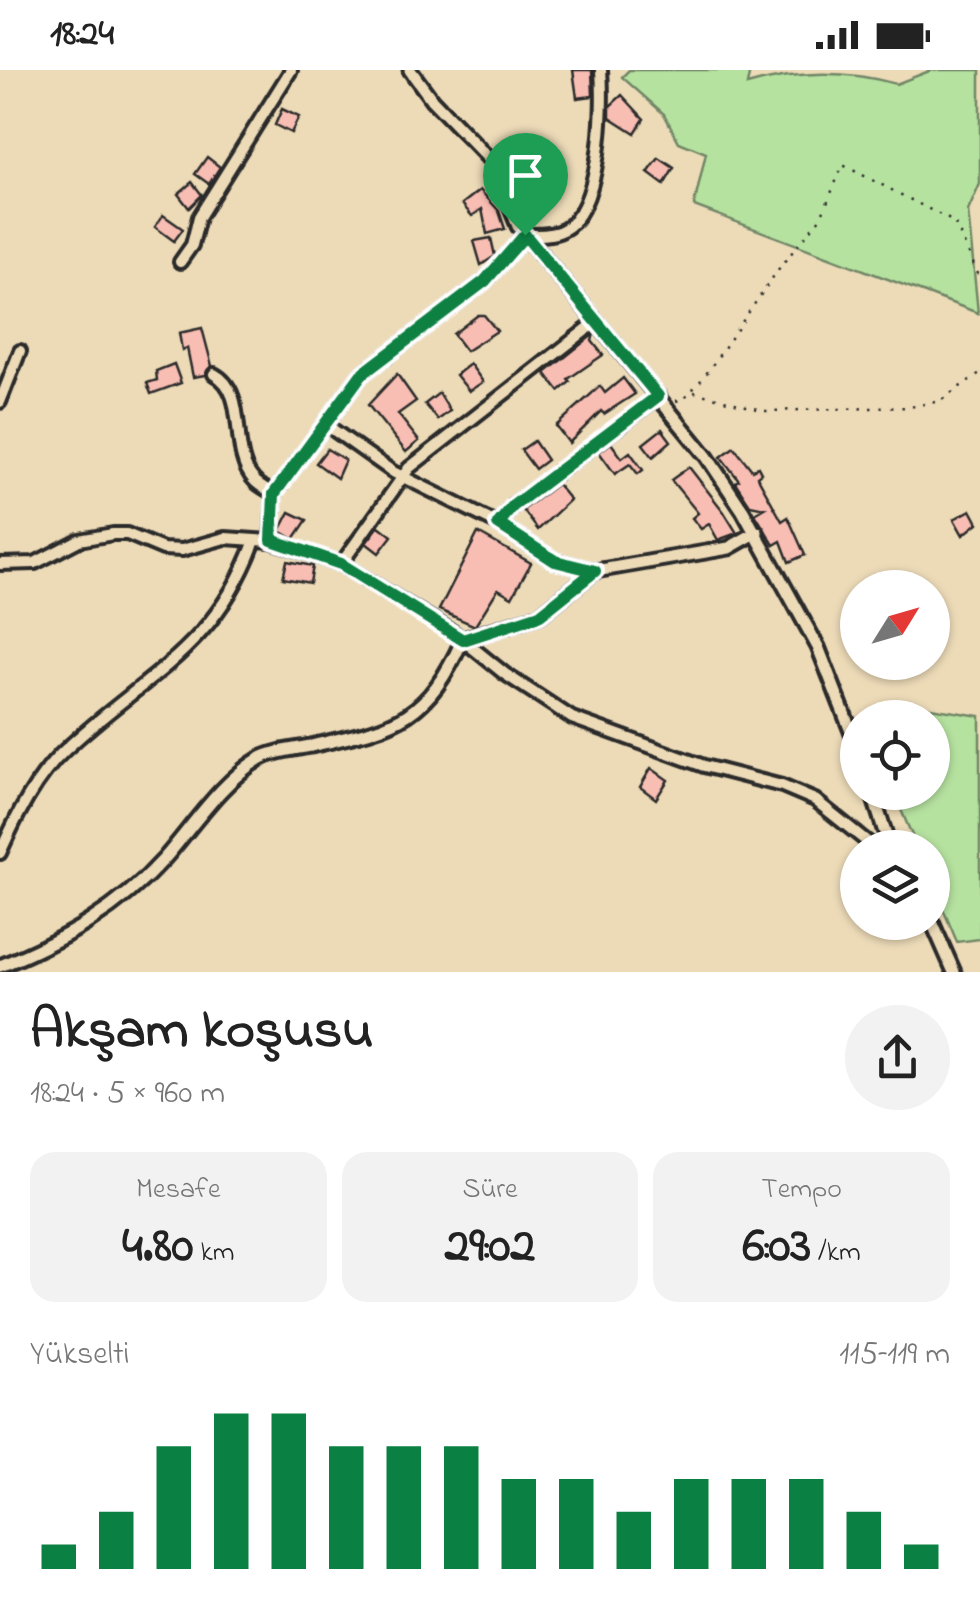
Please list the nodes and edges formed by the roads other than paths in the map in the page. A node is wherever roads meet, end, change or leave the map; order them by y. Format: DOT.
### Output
graph roads {
  1 [pos="290,70"];
  2 [pos="410,70"];
  3 [pos="601,70"];
  4 [pos="525,235"];
  5 [pos="180,262"];
  6 [pos="596,322"];
  7 [pos="20,352"];
  8 [pos="214,374"];
  9 [pos="661,400"];
  10 [pos="0,402"];
  11 [pos="325,424"];
  12 [pos="402,476"];
  13 [pos="274,494"];
  14 [pos="498,524"];
  15 [pos="757,532"];
  16 [pos="272,540"];
  17 [pos="254,543"];
  18 [pos="0,564"];
  19 [pos="341,564"];
  20 [pos="595,571"];
  21 [pos="463,640"];
  22 [pos="840,703"];
  23 [pos="852,830"];
  24 [pos="0,854"];
  25 [pos="940,940"];
  26 [pos="0,966"];
  27 [pos="954,972"];
  1 -- 5 [label="street"];
  2 -- 4 [label="street"];
  3 -- 4 [label="street"];
  4 -- 6 [label="street"];
  4 -- 11 [label="street"];
  6 -- 9 [label="street"];
  6 -- 12 [label="street"];
  7 -- 10 [label="street"];
  8 -- 13 [label="street"];
  9 -- 14 [label="street"];
  9 -- 15 [label="street"];
  11 -- 12 [label="street"];
  11 -- 13 [label="street"];
  12 -- 14 [label="street"];
  12 -- 19 [label="street"];
  13 -- 16 [label="street"];
  14 -- 20 [label="street"];
  15 -- 20 [label="street"];
  15 -- 22 [label="street"];
  16 -- 17 [label="street"];
  16 -- 19 [label="street"];
  17 -- 18 [label="street"];
  17 -- 24 [label="street"];
  19 -- 21 [label="street"];
  20 -- 21 [label="street"];
  21 -- 23 [label="street"];
  21 -- 26 [label="street"];
  25 -- 27 [label="street"];
}
